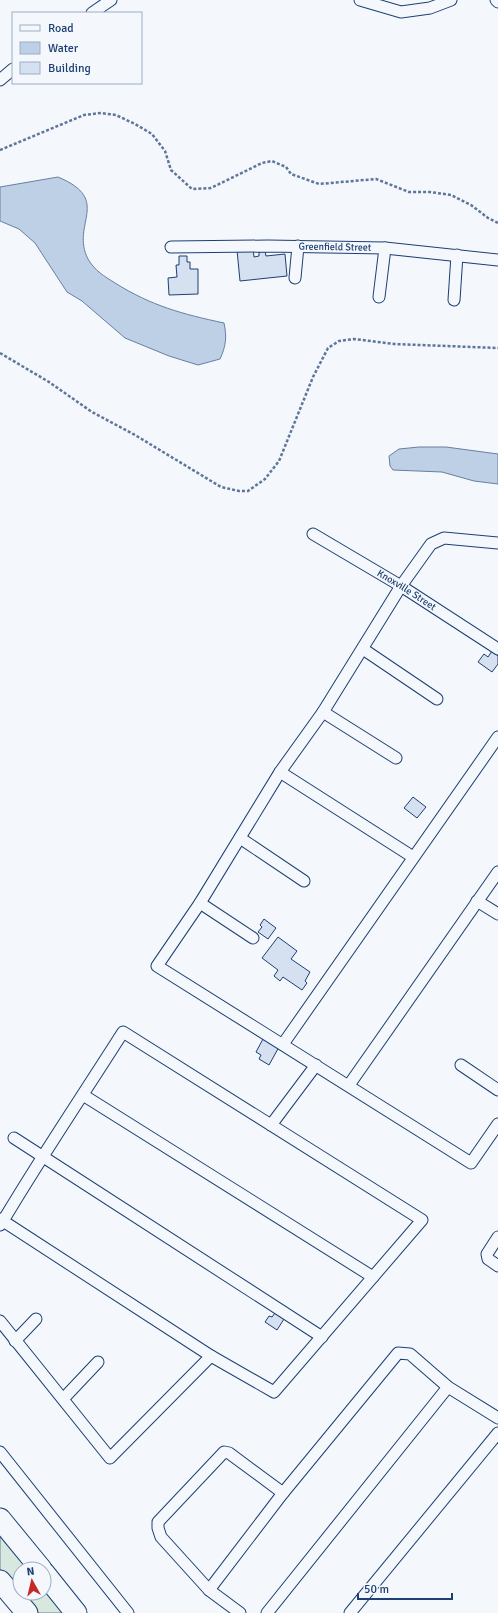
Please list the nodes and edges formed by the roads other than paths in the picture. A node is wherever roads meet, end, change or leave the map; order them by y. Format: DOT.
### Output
graph roads {
  1 [pos="111,0"];
  2 [pos="360,0"];
  3 [pos="451,0"];
  4 [pos="496,0"];
  5 [pos="498,2"];
  6 [pos="93,12"];
  7 [pos="12,70"];
  8 [pos="0,80"];
  9 [pos="298,246"];
  10 [pos="171,247"];
  11 [pos="385,248"];
  12 [pos="457,255"];
  13 [pos="498,260"];
  14 [pos="295,278"];
  15 [pos="379,297"];
  16 [pos="454,300"];
  17 [pos="313,534"];
  18 [pos="498,543"];
  19 [pos="401,586"];
  20 [pos="363,649"];
  21 [pos="498,649"];
  22 [pos="438,699"];
  23 [pos="323,712"];
  24 [pos="498,737"];
  25 [pos="396,758"];
  26 [pos="280,772"];
  27 [pos="240,838"];
  28 [pos="413,857"];
  29 [pos="498,872"];
  30 [pos="304,881"];
  31 [pos="477,901"];
  32 [pos="200,903"];
  33 [pos="498,914"];
  34 [pos="254,938"];
  35 [pos="283,1044"];
  36 [pos="461,1065"];
  37 [pos="316,1066"];
  38 [pos="349,1085"];
  39 [pos="498,1090"];
  40 [pos="83,1096"];
  41 [pos="498,1124"];
  42 [pos="271,1125"];
  43 [pos="14,1138"];
  44 [pos="42,1156"];
  45 [pos="1,1222"];
  46 [pos="498,1237"];
  47 [pos="498,1266"];
  48 [pos="373,1277"];
  49 [pos="36,1319"];
  50 [pos="0,1321"];
  51 [pos="322,1337"];
  52 [pos="15,1341"];
  53 [pos="211,1356"];
  54 [pos="98,1362"];
  55 [pos="448,1387"];
  56 [pos="64,1398"];
  57 [pos="498,1418"];
  58 [pos="498,1433"];
  59 [pos="0,1452"];
  60 [pos="283,1493"];
  61 [pos="0,1519"];
  62 [pos="34,1561"];
  63 [pos="0,1580"];
  64 [pos="52,1583"];
  65 [pos="209,1590"];
  66 [pos="26,1613"];
  67 [pos="76,1613"];
  68 [pos="128,1613"];
  69 [pos="240,1613"];
  70 [pos="267,1613"];
  71 [pos="350,1613"];
  1 -- 6 [label="street"];
  2 -- 3 [label="street"];
  4 -- 5 [label="street"];
  7 -- 8 [label="street"];
  9 -- 10 [label="street, Greenfield Street"];
  9 -- 11 [label="street, Greenfield Street"];
  9 -- 14 [label="street"];
  11 -- 12 [label="street, Greenfield Street"];
  11 -- 15 [label="street"];
  12 -- 13 [label="street, Greenfield Street"];
  12 -- 16 [label="street"];
  17 -- 19 [label="street, Knoxville Street"];
  18 -- 19 [label="street"];
  19 -- 20 [label="street"];
  19 -- 21 [label="street, Knoxville Street"];
  20 -- 22 [label="street"];
  20 -- 23 [label="street"];
  23 -- 25 [label="street"];
  23 -- 26 [label="street"];
  24 -- 28 [label="street"];
  26 -- 27 [label="street"];
  26 -- 28 [label="street"];
  27 -- 30 [label="street"];
  27 -- 32 [label="street"];
  28 -- 35 [label="street"];
  29 -- 31 [label="street"];
  31 -- 33 [label="street"];
  31 -- 38 [label="street"];
  32 -- 34 [label="street"];
  32 -- 35 [label="street"];
  35 -- 37 [label="street"];
  36 -- 39 [label="street"];
  37 -- 38 [label="street"];
  37 -- 42 [label="street"];
  38 -- 41 [label="street"];
  40 -- 42 [label="street"];
  40 -- 44 [label="street"];
  40 -- 48 [label="street"];
  42 -- 48 [label="street"];
  43 -- 44 [label="street"];
  44 -- 45 [label="street"];
  44 -- 51 [label="street"];
  45 -- 53 [label="street"];
  46 -- 47 [label="street"];
  48 -- 51 [label="street"];
  49 -- 52 [label="street"];
  50 -- 52 [label="street"];
  51 -- 53 [label="street"];
  52 -- 56 [label="street"];
  53 -- 56 [label="street"];
  54 -- 56 [label="street"];
  55 -- 57 [label="street"];
  55 -- 60 [label="street"];
  55 -- 70 [label="street"];
  58 -- 71 [label="street"];
  59 -- 68 [label="street"];
  60 -- 65 [label="street"];
  60 -- 65 [label="street"];
  61 -- 62 [label="highway"];
  63 -- 66 [label="highway"];
  64 -- 67 [label="highway"];
  65 -- 69 [label="street"];
}
